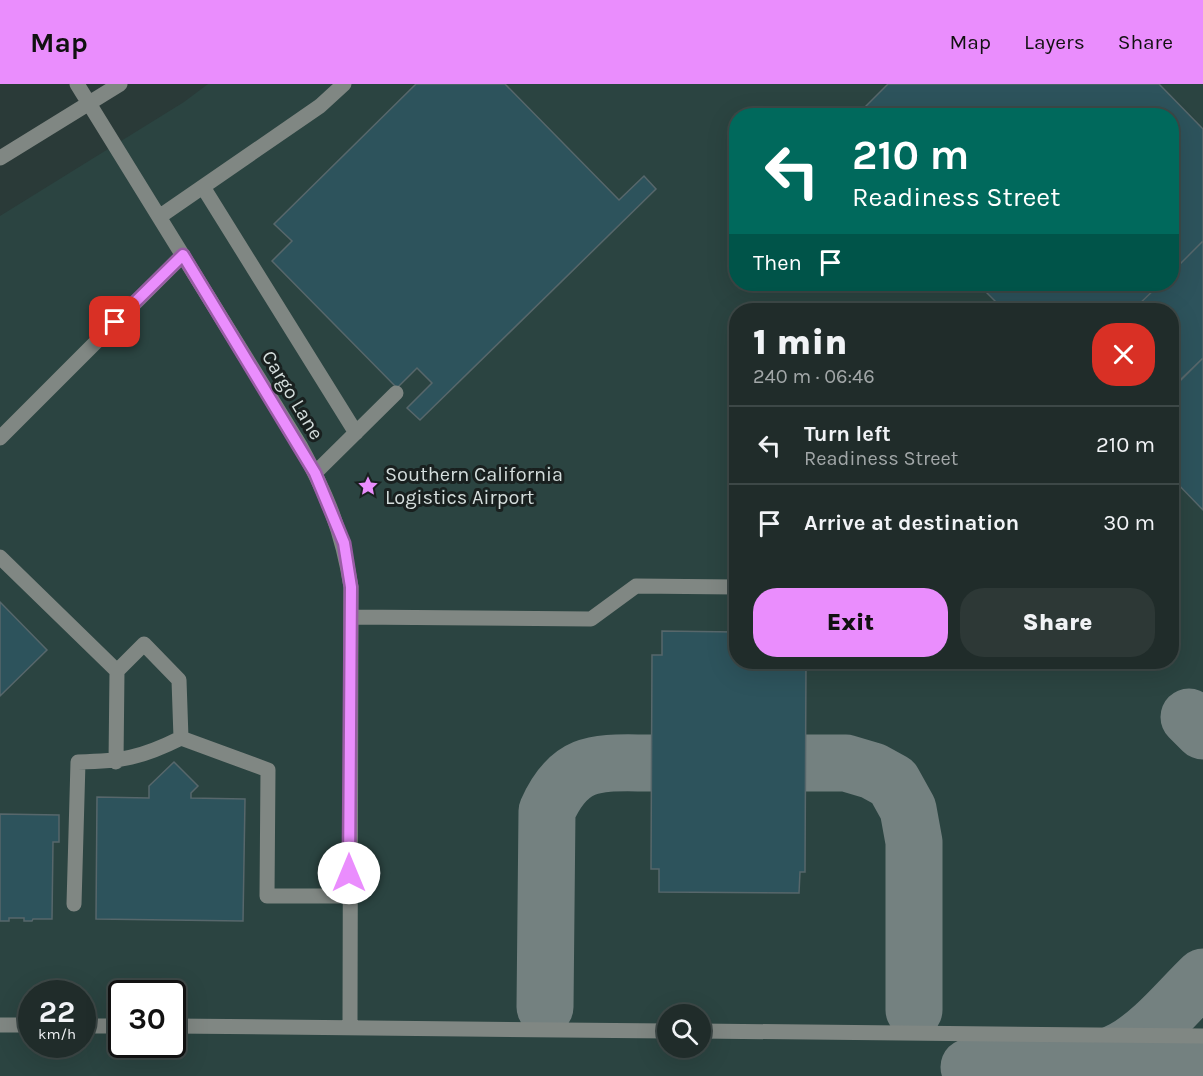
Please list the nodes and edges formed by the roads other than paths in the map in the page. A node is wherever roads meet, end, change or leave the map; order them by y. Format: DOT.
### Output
graph roads {
  1 [pos="77,84"];
  2 [pos="120,84"];
  3 [pos="344,84"];
  4 [pos="90,104"];
  5 [pos="0,158"];
  6 [pos="203,187"];
  7 [pos="159,217"];
  8 [pos="183,255"];
  9 [pos="396,393"];
  10 [pos="356,433"];
  11 [pos="0,438"];
  12 [pos="315,473"];
  13 [pos="0,557"];
  14 [pos="729,587"];
  15 [pos="351,617"];
  16 [pos="117,671"];
  17 [pos="181,738"];
  18 [pos="117,762"];
  19 [pos="349,896"];
  20 [pos="74,904"];
  21 [pos="0,1025"];
  22 [pos="18,1025"];
  23 [pos="186,1026"];
  24 [pos="350,1028"];
  25 [pos="657,1031"];
  26 [pos="711,1031"];
  27 [pos="1203,1036"];
  1 -- 4 [label="street, Cargo Lane"];
  2 -- 4 [label="street"];
  3 -- 6 [label="street"];
  4 -- 5 [label="street"];
  4 -- 7 [label="street, Cargo Lane"];
  6 -- 7 [label="street"];
  6 -- 10 [label="street"];
  7 -- 8 [label="street, Cargo Lane"];
  8 -- 11 [label="street"];
  8 -- 12 [label="street, Cargo Lane"];
  9 -- 10 [label="street"];
  10 -- 12 [label="street"];
  12 -- 15 [label="street, Cargo Lane"];
  13 -- 16 [label="street"];
  14 -- 15 [label="street"];
  15 -- 19 [label="street, Cargo Lane"];
  16 -- 17 [label="street"];
  16 -- 18 [label="street"];
  17 -- 18 [label="street"];
  17 -- 19 [label="street"];
  18 -- 20 [label="street"];
  19 -- 24 [label="street, Cargo Lane"];
  21 -- 22 [label="street"];
  23 -- 24 [label="street"];
  24 -- 25 [label="street"];
  26 -- 27 [label="street"];
}
